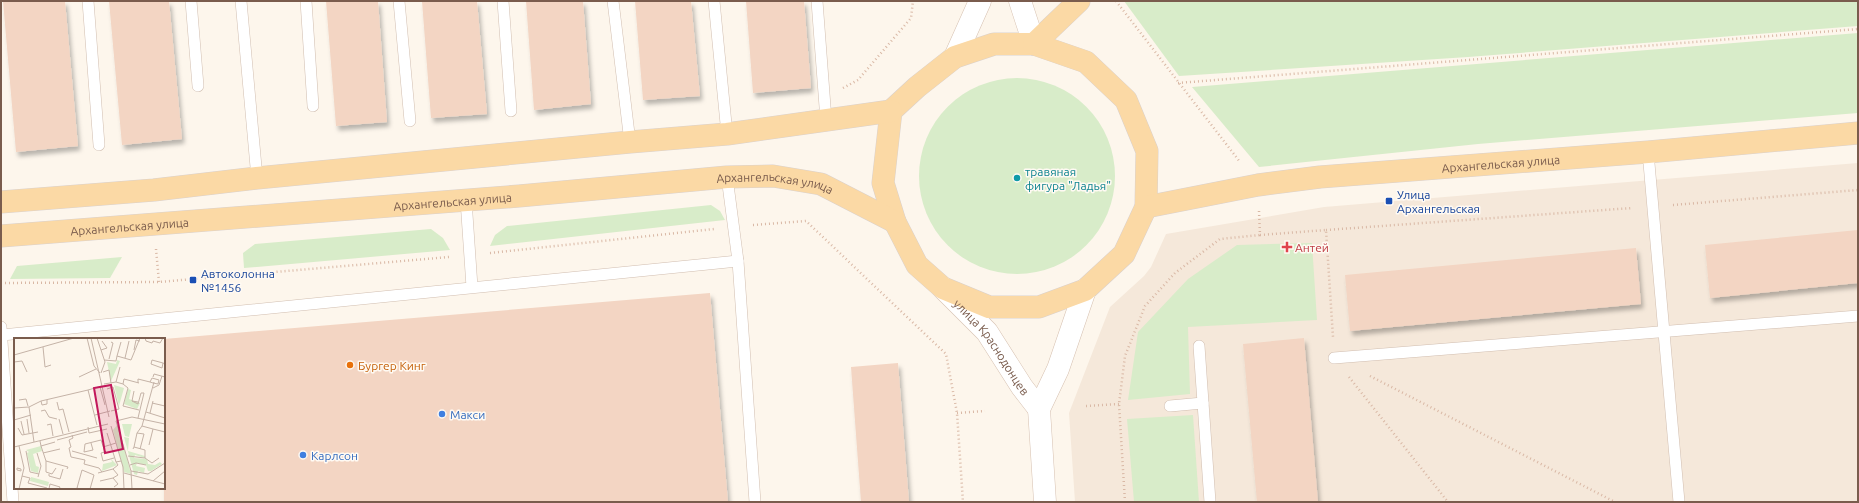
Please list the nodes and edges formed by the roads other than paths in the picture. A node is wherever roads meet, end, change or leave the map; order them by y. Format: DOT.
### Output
graph roads {
  1 [pos="88,1"];
  2 [pos="191,1"];
  3 [pos="241,1"];
  4 [pos="306,1"];
  5 [pos="399,1"];
  6 [pos="503,1"];
  7 [pos="613,1"];
  8 [pos="714,1"];
  9 [pos="817,1"];
  10 [pos="980,1"];
  11 [pos="1020,1"];
  12 [pos="1079,1"];
  13 [pos="1034,44"];
  14 [pos="956,57"];
  15 [pos="198,86"];
  16 [pos="313,106"];
  17 [pos="511,111"];
  18 [pos="891,111"];
  19 [pos="826,120"];
  20 [pos="410,121"];
  21 [pos="1858,133"];
  22 [pos="727,134"];
  23 [pos="630,142"];
  24 [pos="99,145"];
  25 [pos="1648,152"];
  26 [pos="727,177"];
  27 [pos="257,178"];
  28 [pos="466,200"];
  29 [pos="1,202"];
  30 [pos="1146,207"];
  31 [pos="894,222"];
  32 [pos="1,236"];
  33 [pos="738,261"];
  34 [pos="472,287"];
  35 [pos="943,288"];
  36 [pos="1085,290"];
  37 [pos="1858,316"];
  38 [pos="1,331"];
  39 [pos="1664,332"];
  40 [pos="1199,346"];
  41 [pos="1334,358"];
  42 [pos="1203,403"];
  43 [pos="1170,406"];
  44 [pos="1039,409"];
  45 [pos="13,502"];
  46 [pos="756,502"];
  47 [pos="1045,502"];
  48 [pos="1210,502"];
  49 [pos="1679,502"];
  1 -- 24 [label="lane"];
  2 -- 15 [label="lane"];
  3 -- 27 [label="lane"];
  4 -- 16 [label="lane"];
  5 -- 20 [label="lane"];
  6 -- 17 [label="lane"];
  7 -- 23 [label="lane"];
  8 -- 22 [label="lane"];
  9 -- 19 [label="lane"];
  10 -- 14 [label="main road"];
  11 -- 13 [label="main road"];
  12 -- 13 [label="main road"];
  13 -- 14 [label="main road"];
  13 -- 30 [label="main road"];
  14 -- 18 [label="main road"];
  18 -- 19 [label="main road"];
  18 -- 31 [label="main road"];
  19 -- 22 [label="main road"];
  21 -- 25 [label="main road, Архангельская улица"];
  22 -- 23 [label="main road"];
  23 -- 27 [label="main road"];
  25 -- 30 [label="main road, Архангельская улица"];
  25 -- 39 [label="lane"];
  26 -- 28 [label="main road, Архангельская улица"];
  26 -- 31 [label="main road, Архангельская улица"];
  26 -- 33 [label="lane"];
  27 -- 29 [label="main road"];
  28 -- 32 [label="main road, Архангельская улица"];
  28 -- 34 [label="lane"];
  30 -- 36 [label="main road"];
  31 -- 35 [label="main road"];
  33 -- 34 [label="lane"];
  33 -- 46 [label="lane"];
  34 -- 38 [label="lane"];
  35 -- 36 [label="main road"];
  35 -- 44 [label="main road, улица Краснодонцев"];
  36 -- 44 [label="main road, улица Краснодонцев"];
  37 -- 39 [label="lane"];
  38 -- 45 [label="lane"];
  39 -- 41 [label="lane"];
  39 -- 49 [label="lane"];
  40 -- 42 [label="lane"];
  42 -- 43 [label="lane"];
  42 -- 48 [label="lane"];
  44 -- 47 [label="main road, улица Краснодонцев"];
}
